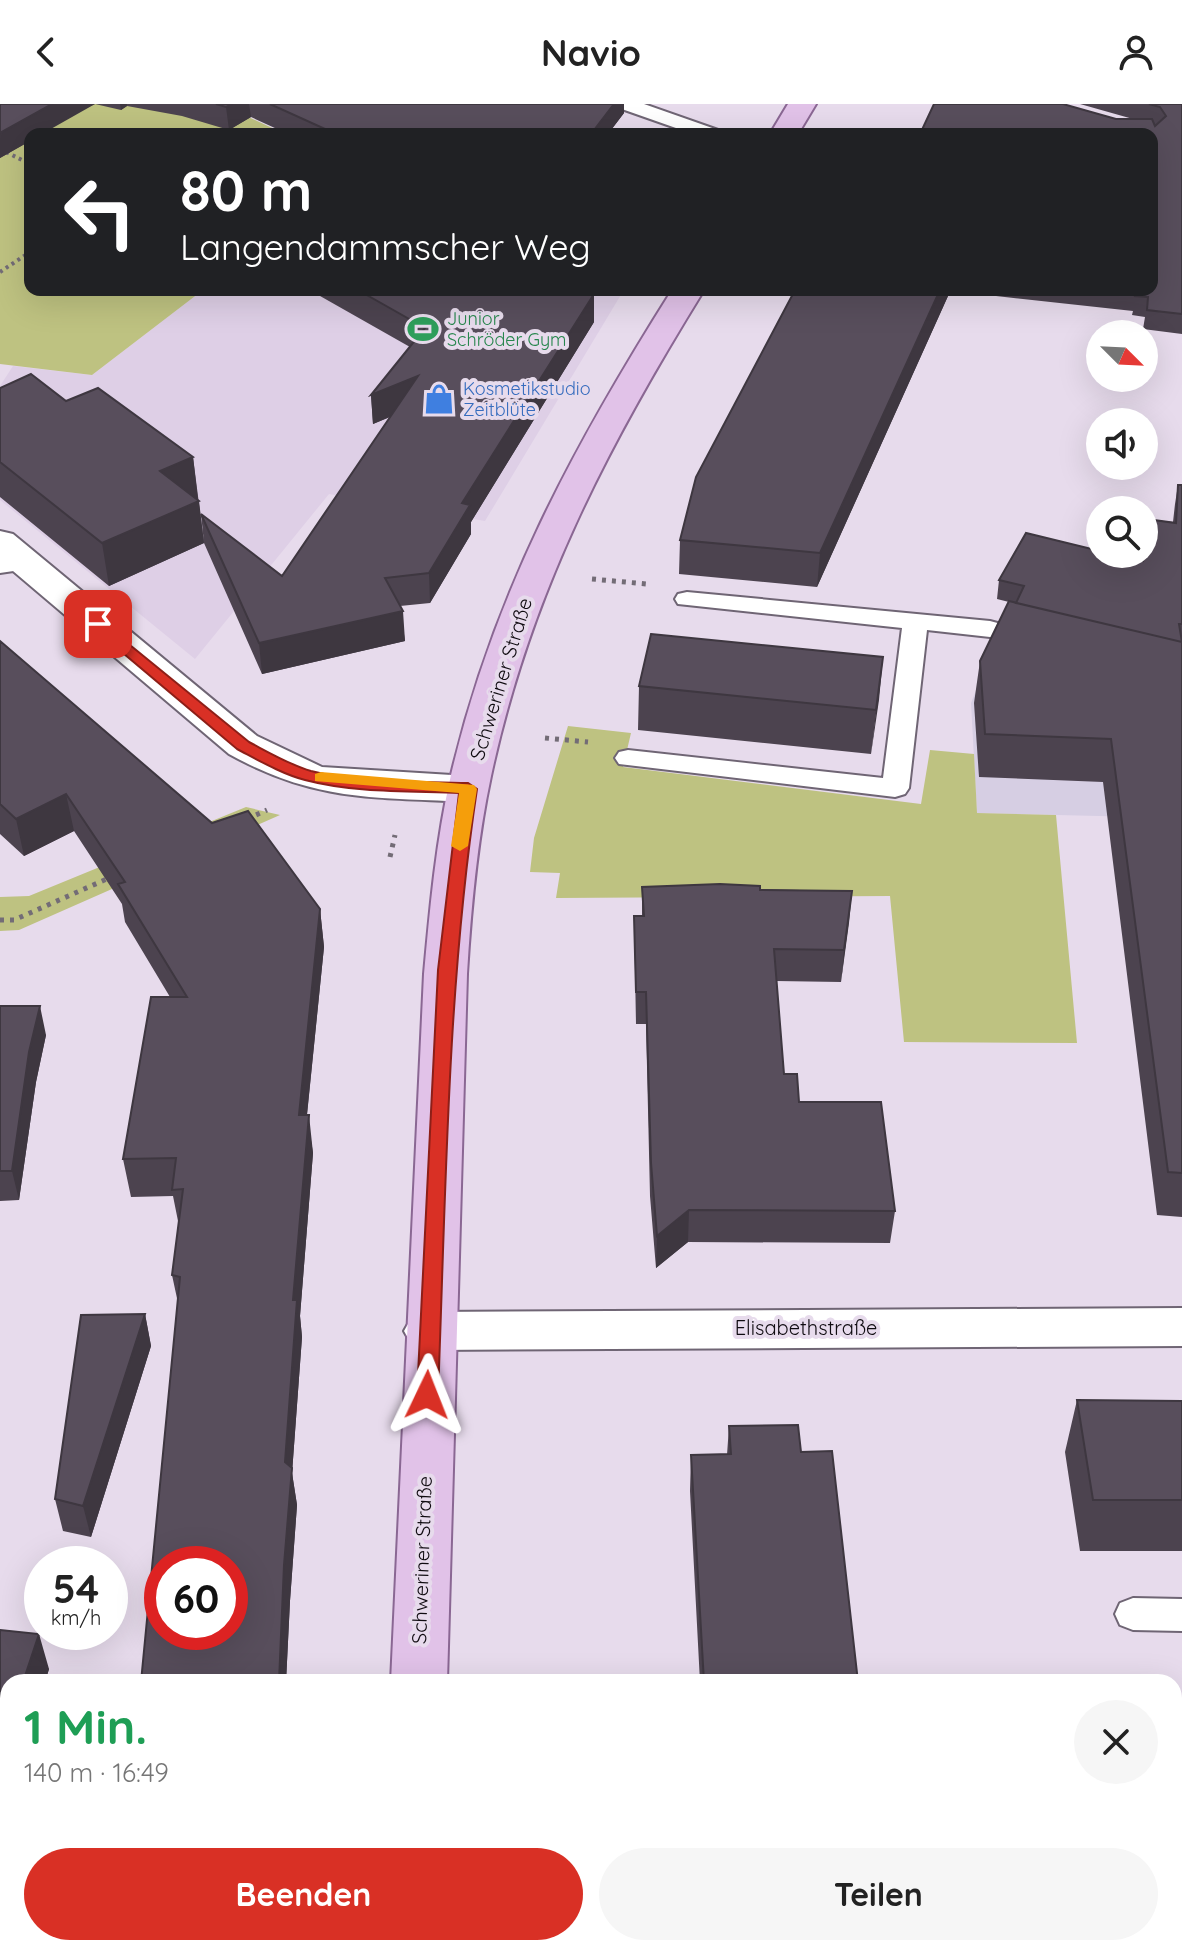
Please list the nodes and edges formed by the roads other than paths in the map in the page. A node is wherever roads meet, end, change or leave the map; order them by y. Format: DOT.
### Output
graph roads {
  1 [pos="626,104"];
  2 [pos="802,104"];
  3 [pos="694,128"];
  4 [pos="788,128"];
  5 [pos="684,296"];
  6 [pos="8,557"];
  7 [pos="687,599"];
  8 [pos="915,621"];
  9 [pos="1064,647"];
  10 [pos="628,758"];
  11 [pos="468,789"];
  12 [pos="1182,1327"];
  13 [pos="429,1331"];
  14 [pos="1133,1614"];
  15 [pos="1182,1615"];
  16 [pos="419,1674"];
  1 -- 3 [label="lane"];
  2 -- 4 [label="main road"];
  5 -- 11 [label="main road, Schweriner Straße"];
  6 -- 11 [label="street"];
  7 -- 8 [label="lane"];
  8 -- 9 [label="lane"];
  8 -- 10 [label="lane"];
  11 -- 13 [label="main road, Schweriner Straße"];
  12 -- 13 [label="street, Elisabethstraße"];
  13 -- 16 [label="main road, Schweriner Straße"];
  14 -- 15 [label="lane"];
}
